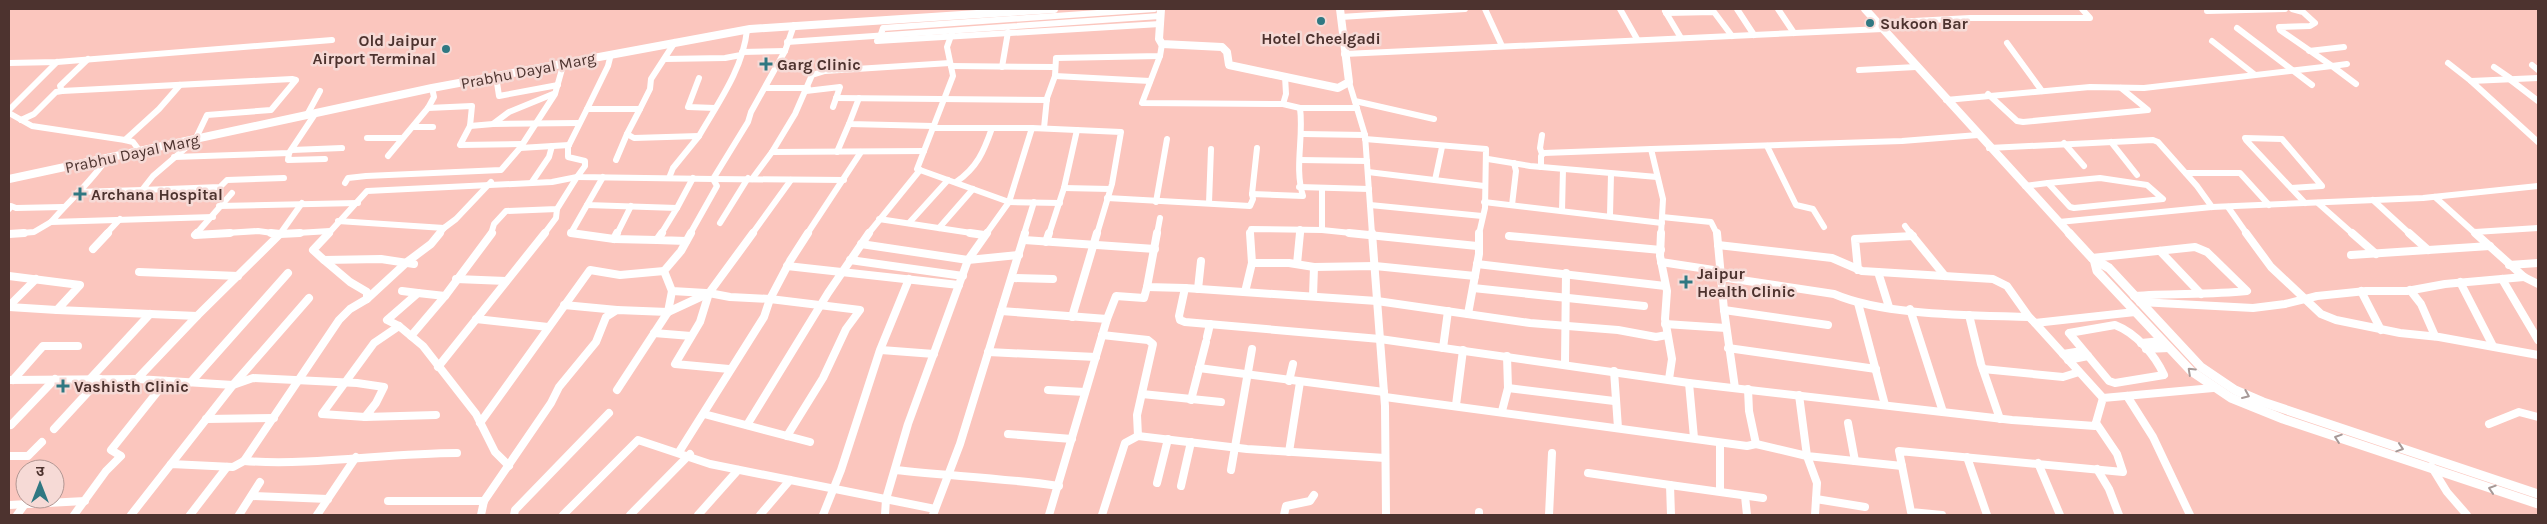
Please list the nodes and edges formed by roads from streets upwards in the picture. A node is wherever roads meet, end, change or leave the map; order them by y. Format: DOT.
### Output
graph roads {
  1 [pos="1054,9"];
  2 [pos="1154,9"];
  3 [pos="1465,9"];
  4 [pos="1485,9"];
  5 [pos="1620,9"];
  6 [pos="1737,9"];
  7 [pos="1778,9"];
  8 [pos="1865,9"];
  9 [pos="2082,9"];
  10 [pos="2285,9"];
  11 [pos="2292,9"];
  12 [pos="1698,10"];
  13 [pos="1664,11"];
  14 [pos="2207,11"];
  15 [pos="1340,13"];
  16 [pos="1160,16"];
  17 [pos="957,18"];
  18 [pos="880,19"];
  19 [pos="1877,23"];
  20 [pos="794,25"];
  21 [pos="2237,28"];
  22 [pos="1883,29"];
  23 [pos="747,30"];
  24 [pos="952,32"];
  25 [pos="1008,32"];
  26 [pos="1794,33"];
  27 [pos="878,35"];
  28 [pos="1754,35"];
  29 [pos="1732,36"];
  30 [pos="1681,38"];
  31 [pos="332,40"];
  32 [pos="1637,40"];
  33 [pos="877,41"];
  34 [pos="2212,41"];
  35 [pos="675,42"];
  36 [pos="787,42"];
  37 [pos="2007,43"];
  38 [pos="1162,44"];
  39 [pos="1502,46"];
  40 [pos="2344,47"];
  41 [pos="2309,50"];
  42 [pos="785,51"];
  43 [pos="610,54"];
  44 [pos="742,54"];
  45 [pos="1344,54"];
  46 [pos="1160,56"];
  47 [pos="88,58"];
  48 [pos="665,59"];
  49 [pos="57,62"];
  50 [pos="564,62"];
  51 [pos="9,63"];
  52 [pos="2448,63"];
  53 [pos="2347,64"];
  54 [pos="950,65"];
  55 [pos="2532,65"];
  56 [pos="2332,66"];
  57 [pos="1002,67"];
  58 [pos="1054,67"];
  59 [pos="2494,67"];
  60 [pos="1916,68"];
  61 [pos="1859,70"];
  62 [pos="2289,70"];
  63 [pos="2538,70"];
  64 [pos="2254,74"];
  65 [pos="496,76"];
  66 [pos="1055,76"];
  67 [pos="1285,76"];
  68 [pos="699,78"];
  69 [pos="2509,78"];
  70 [pos="2538,78"];
  71 [pos="1150,81"];
  72 [pos="2471,81"];
  73 [pos="1349,82"];
  74 [pos="2356,84"];
  75 [pos="180,85"];
  76 [pos="558,85"];
  77 [pos="2312,85"];
  78 [pos="432,88"];
  79 [pos="765,88"];
  80 [pos="2121,88"];
  81 [pos="62,90"];
  82 [pos="807,90"];
  83 [pos="320,91"];
  84 [pos="2042,91"];
  85 [pos="554,94"];
  86 [pos="1988,94"];
  87 [pos="836,98"];
  88 [pos="859,98"];
  89 [pos="944,99"];
  90 [pos="1047,100"];
  91 [pos="1946,100"];
  92 [pos="2538,101"];
  93 [pos="1283,104"];
  94 [pos="1356,105"];
  95 [pos="833,107"];
  96 [pos="428,108"];
  97 [pos="587,108"];
  98 [pos="715,108"];
  99 [pos="1300,108"];
  100 [pos="640,109"];
  101 [pos="9,111"];
  102 [pos="315,114"];
  103 [pos="307,116"];
  104 [pos="1434,119"];
  105 [pos="21,120"];
  106 [pos="578,123"];
  107 [pos="493,124"];
  108 [pos="537,124"];
  109 [pos="849,124"];
  110 [pos="470,126"];
  111 [pos="414,127"];
  112 [pos="433,127"];
  113 [pos="933,127"];
  114 [pos="992,128"];
  115 [pos="1032,128"];
  116 [pos="1044,128"];
  117 [pos="1077,130"];
  118 [pos="627,134"];
  119 [pos="1302,134"];
  120 [pos="1542,135"];
  121 [pos="1978,135"];
  122 [pos="699,136"];
  123 [pos="1365,137"];
  124 [pos="367,138"];
  125 [pos="401,138"];
  126 [pos="1167,138"];
  127 [pos="125,140"];
  128 [pos="195,140"];
  129 [pos="2111,142"];
  130 [pos="2538,142"];
  131 [pos="2064,143"];
  132 [pos="569,145"];
  133 [pos="521,146"];
  134 [pos="552,146"];
  135 [pos="1442,146"];
  136 [pos="1767,146"];
  137 [pos="342,148"];
  138 [pos="1257,148"];
  139 [pos="1989,148"];
  140 [pos="1211,149"];
  141 [pos="139,150"];
  142 [pos="1651,150"];
  143 [pos="290,151"];
  144 [pos="924,151"];
  145 [pos="772,152"];
  146 [pos="837,152"];
  147 [pos="861,152"];
  148 [pos="1542,154"];
  149 [pos="388,156"];
  150 [pos="108,157"];
  151 [pos="174,157"];
  152 [pos="325,159"];
  153 [pos="1488,159"];
  154 [pos="616,160"];
  155 [pos="1300,160"];
  156 [pos="1367,161"];
  157 [pos="1514,163"];
  158 [pos="2084,166"];
  159 [pos="1541,167"];
  160 [pos="1563,169"];
  161 [pos="920,170"];
  162 [pos="496,172"];
  163 [pos="1368,172"];
  164 [pos="1611,174"];
  165 [pos="2137,174"];
  166 [pos="2186,174"];
  167 [pos="577,177"];
  168 [pos="603,177"];
  169 [pos="1657,177"];
  170 [pos="9,178"];
  171 [pos="284,178"];
  172 [pos="669,178"];
  173 [pos="693,178"];
  174 [pos="750,178"];
  175 [pos="713,179"];
  176 [pos="791,180"];
  177 [pos="844,180"];
  178 [pos="948,180"];
  179 [pos="1435,180"];
  180 [pos="532,182"];
  181 [pos="956,182"];
  182 [pos="345,183"];
  183 [pos="490,183"];
  184 [pos="2048,183"];
  185 [pos="1484,186"];
  186 [pos="2025,186"];
  187 [pos="2538,186"];
  188 [pos="1299,187"];
  189 [pos="1064,188"];
  190 [pos="2290,188"];
  191 [pos="973,189"];
  192 [pos="1110,189"];
  193 [pos="1322,189"];
  194 [pos="1369,189"];
  195 [pos="142,190"];
  196 [pos="77,192"];
  197 [pos="232,193"];
  198 [pos="1252,194"];
  199 [pos="2435,197"];
  200 [pos="1107,198"];
  201 [pos="2373,200"];
  202 [pos="1009,202"];
  203 [pos="1034,202"];
  204 [pos="1060,202"];
  205 [pos="1156,202"];
  206 [pos="1484,202"];
  207 [pos="2318,202"];
  208 [pos="302,203"];
  209 [pos="358,203"];
  210 [pos="1209,203"];
  211 [pos="2305,203"];
  212 [pos="587,205"];
  213 [pos="1370,205"];
  214 [pos="1512,205"];
  215 [pos="2269,205"];
  216 [pos="219,206"];
  217 [pos="631,206"];
  218 [pos="63,207"];
  219 [pos="2212,207"];
  220 [pos="2228,207"];
  221 [pos="9,208"];
  222 [pos="677,208"];
  223 [pos="557,209"];
  224 [pos="1562,210"];
  225 [pos="1610,215"];
  226 [pos="1482,216"];
  227 [pos="213,217"];
  228 [pos="1160,218"];
  229 [pos="120,219"];
  230 [pos="879,219"];
  231 [pos="1662,220"];
  232 [pos="338,221"];
  233 [pos="51,222"];
  234 [pos="720,222"];
  235 [pos="2059,222"];
  236 [pos="909,223"];
  237 [pos="1905,226"];
  238 [pos="1824,227"];
  239 [pos="444,228"];
  240 [pos="939,228"];
  241 [pos="2538,228"];
  242 [pos="1300,230"];
  243 [pos="1322,230"];
  244 [pos="330,231"];
  245 [pos="2475,232"];
  246 [pos="9,234"];
  247 [pos="280,234"];
  248 [pos="984,235"];
  249 [pos="1372,235"];
  250 [pos="1509,236"];
  251 [pos="1914,236"];
  252 [pos="614,239"];
  253 [pos="657,240"];
  254 [pos="1024,240"];
  255 [pos="686,241"];
  256 [pos="1046,242"];
  257 [pos="861,244"];
  258 [pos="1093,245"];
  259 [pos="1718,245"];
  260 [pos="1477,246"];
  261 [pos="2490,246"];
  262 [pos="1154,249"];
  263 [pos="92,250"];
  264 [pos="1661,250"];
  265 [pos="2428,250"];
  266 [pos="2160,251"];
  267 [pos="2376,254"];
  268 [pos="1019,255"];
  269 [pos="2350,255"];
  270 [pos="2093,258"];
  271 [pos="324,260"];
  272 [pos="850,260"];
  273 [pos="968,260"];
  274 [pos="1201,261"];
  275 [pos="1661,262"];
  276 [pos="410,263"];
  277 [pos="1252,263"];
  278 [pos="2538,263"];
  279 [pos="1297,264"];
  280 [pos="1477,264"];
  281 [pos="2509,265"];
  282 [pos="787,266"];
  283 [pos="1375,266"];
  284 [pos="1314,267"];
  285 [pos="1858,270"];
  286 [pos="664,271"];
  287 [pos="842,271"];
  288 [pos="139,272"];
  289 [pos="1878,272"];
  290 [pos="288,273"];
  291 [pos="1566,274"];
  292 [pos="1721,274"];
  293 [pos="9,276"];
  294 [pos="238,276"];
  295 [pos="962,276"];
  296 [pos="1475,276"];
  297 [pos="1945,276"];
  298 [pos="2524,277"];
  299 [pos="1012,278"];
  300 [pos="36,279"];
  301 [pos="456,279"];
  302 [pos="909,279"];
  303 [pos="2502,279"];
  304 [pos="1053,280"];
  305 [pos="506,281"];
  306 [pos="2460,282"];
  307 [pos="2538,284"];
  308 [pos="959,285"];
  309 [pos="1666,286"];
  310 [pos="1147,287"];
  311 [pos="1185,288"];
  312 [pos="1473,288"];
  313 [pos="1198,289"];
  314 [pos="2410,290"];
  315 [pos="402,291"];
  316 [pos="672,291"];
  317 [pos="2360,291"];
  318 [pos="1245,292"];
  319 [pos="418,293"];
  320 [pos="709,293"];
  321 [pos="2201,294"];
  322 [pos="444,296"];
  323 [pos="1313,296"];
  324 [pos="309,298"];
  325 [pos="1565,298"];
  326 [pos="367,299"];
  327 [pos="770,299"];
  328 [pos="2137,299"];
  329 [pos="2306,299"];
  330 [pos="1378,301"];
  331 [pos="1858,303"];
  332 [pos="564,305"];
  333 [pos="822,305"];
  334 [pos="1644,306"];
  335 [pos="9,307"];
  336 [pos="1889,308"];
  337 [pos="1910,309"];
  338 [pos="57,310"];
  339 [pos="618,310"];
  340 [pos="1724,310"];
  341 [pos="1001,311"];
  342 [pos="1448,311"];
  343 [pos="668,312"];
  344 [pos="2135,312"];
  345 [pos="150,314"];
  346 [pos="1468,314"];
  347 [pos="1969,315"];
  348 [pos="197,316"];
  349 [pos="1072,316"];
  350 [pos="476,319"];
  351 [pos="1107,319"];
  352 [pos="2032,320"];
  353 [pos="1210,324"];
  354 [pos="1666,324"];
  355 [pos="1828,325"];
  356 [pos="399,326"];
  357 [pos="1565,326"];
  358 [pos="548,327"];
  359 [pos="1726,328"];
  360 [pos="2381,330"];
  361 [pos="654,333"];
  362 [pos="1102,335"];
  363 [pos="1668,335"];
  364 [pos="411,336"];
  365 [pos="691,336"];
  366 [pos="2435,336"];
  367 [pos="1380,339"];
  368 [pos="2538,340"];
  369 [pos="2166,344"];
  370 [pos="78,346"];
  371 [pos="2144,346"];
  372 [pos="2493,346"];
  373 [pos="1444,348"];
  374 [pos="1728,348"];
  375 [pos="1252,349"];
  376 [pos="880,350"];
  377 [pos="1463,350"];
  378 [pos="988,352"];
  379 [pos="934,354"];
  380 [pos="2085,354"];
  381 [pos="2538,355"];
  382 [pos="1507,356"];
  383 [pos="1096,357"];
  384 [pos="2066,357"];
  385 [pos="1292,364"];
  386 [pos="1565,364"];
  387 [pos="438,367"];
  388 [pos="1199,368"];
  389 [pos="729,369"];
  390 [pos="1876,369"];
  391 [pos="1983,369"];
  392 [pos="1614,371"];
  393 [pos="2079,372"];
  394 [pos="1249,375"];
  395 [pos="55,379"];
  396 [pos="90,379"];
  397 [pos="100,379"];
  398 [pos="137,379"];
  399 [pos="1669,379"];
  400 [pos="11,380"];
  401 [pos="166,381"];
  402 [pos="300,381"];
  403 [pos="1289,381"];
  404 [pos="191,382"];
  405 [pos="344,382"];
  406 [pos="1300,382"];
  407 [pos="1689,383"];
  408 [pos="232,385"];
  409 [pos="1508,388"];
  410 [pos="1735,388"];
  411 [pos="2213,388"];
  412 [pos="1748,389"];
  413 [pos="617,390"];
  414 [pos="1048,390"];
  415 [pos="1085,392"];
  416 [pos="1142,394"];
  417 [pos="1384,395"];
  418 [pos="1799,395"];
  419 [pos="2126,396"];
  420 [pos="2104,398"];
  421 [pos="1192,400"];
  422 [pos="1614,401"];
  423 [pos="1221,402"];
  424 [pos="1885,405"];
  425 [pos="1456,406"];
  426 [pos="1502,412"];
  427 [pos="1943,412"];
  428 [pos="609,413"];
  429 [pos="704,414"];
  430 [pos="436,415"];
  431 [pos="365,417"];
  432 [pos="2538,417"];
  433 [pos="274,418"];
  434 [pos="206,419"];
  435 [pos="2000,419"];
  436 [pos="1848,422"];
  437 [pos="480,423"];
  438 [pos="2096,423"];
  439 [pos="2489,424"];
  440 [pos="11,425"];
  441 [pos="747,425"];
  442 [pos="1618,428"];
  443 [pos="54,429"];
  444 [pos="1008,434"];
  445 [pos="787,436"];
  446 [pos="1138,436"];
  447 [pos="1694,438"];
  448 [pos="1072,439"];
  449 [pos="1168,439"];
  450 [pos="42,442"];
  451 [pos="810,442"];
  452 [pos="1192,442"];
  453 [pos="1720,443"];
  454 [pos="1756,444"];
  455 [pos="1235,448"];
  456 [pos="679,452"];
  457 [pos="1289,452"];
  458 [pos="457,453"];
  459 [pos="1552,453"];
  460 [pos="690,454"];
  461 [pos="9,456"];
  462 [pos="1807,456"];
  463 [pos="356,457"];
  464 [pos="1967,457"];
  465 [pos="1385,458"];
  466 [pos="2430,458"];
  467 [pos="244,461"];
  468 [pos="1856,461"];
  469 [pos="2038,463"];
  470 [pos="171,464"];
  471 [pos="509,466"];
  472 [pos="1902,466"];
  473 [pos="227,467"];
  474 [pos="2097,469"];
  475 [pos="2431,469"];
  476 [pos="738,470"];
  477 [pos="895,470"];
  478 [pos="1231,470"];
  479 [pos="1588,473"];
  480 [pos="947,477"];
  481 [pos="790,480"];
  482 [pos="260,482"];
  483 [pos="1157,483"];
  484 [pos="1670,485"];
  485 [pos="1059,486"];
  486 [pos="1181,486"];
  487 [pos="835,489"];
  488 [pos="1720,491"];
  489 [pos="2538,494"];
  490 [pos="252,496"];
  491 [pos="1314,496"];
  492 [pos="1746,496"];
  493 [pos="1763,498"];
  494 [pos="328,499"];
  495 [pos="886,499"];
  496 [pos="1816,499"];
  497 [pos="65,501"];
  498 [pos="85,501"];
  499 [pos="388,501"];
  500 [pos="484,501"];
  501 [pos="2538,504"];
  502 [pos="1865,506"];
  503 [pos="934,512"];
  504 [pos="74,515"];
  505 [pos="131,515"];
  506 [pos="190,515"];
  507 [pos="238,515"];
  508 [pos="317,515"];
  509 [pos="481,515"];
  510 [pos="514,515"];
  511 [pos="563,515"];
  512 [pos="630,515"];
  513 [pos="698,515"];
  514 [pos="760,515"];
  515 [pos="822,515"];
  516 [pos="885,515"];
  517 [pos="1049,515"];
  518 [pos="1102,515"];
  519 [pos="1284,515"];
  520 [pos="1386,515"];
  521 [pos="1549,515"];
  522 [pos="1671,515"];
  523 [pos="1747,515"];
  524 [pos="1815,515"];
  525 [pos="1942,515"];
  526 [pos="1987,515"];
  527 [pos="2060,515"];
  528 [pos="2119,515"];
  529 [pos="2190,515"];
  530 [pos="2467,515"];
  1 -- 17 [label="street, Prabhu Dayal Marg"];
  2 -- 17 [label="street"];
  3 -- 15 [label="street"];
  4 -- 39 [label="street"];
  5 -- 32 [label="street"];
  6 -- 28 [label="street"];
  7 -- 26 [label="street"];
  8 -- 19 [label="street"];
  9 -- 19 [label="street"];
  10 -- 14 [label="street"];
  11 -- 41 [label="street"];
  12 -- 13 [label="street"];
  12 -- 29 [label="street"];
  13 -- 30 [label="street"];
  15 -- 45 [label="street"];
  16 -- 24 [label="street"];
  16 -- 25 [label="street"];
  16 -- 38 [label="street"];
  17 -- 18 [label="street, Prabhu Dayal Marg"];
  17 -- 24 [label="street"];
  17 -- 27 [label="street"];
  18 -- 20 [label="street, Prabhu Dayal Marg"];
  18 -- 27 [label="street"];
  19 -- 22 [label="street"];
  20 -- 23 [label="street, Prabhu Dayal Marg"];
  20 -- 36 [label="street"];
  21 -- 62 [label="street"];
  22 -- 26 [label="street"];
  22 -- 60 [label="street"];
  23 -- 35 [label="street, Prabhu Dayal Marg"];
  23 -- 44 [label="street"];
  24 -- 25 [label="street"];
  24 -- 27 [label="street"];
  24 -- 33 [label="street"];
  24 -- 54 [label="street"];
  25 -- 57 [label="street"];
  26 -- 28 [label="street"];
  27 -- 36 [label="street"];
  28 -- 29 [label="street"];
  29 -- 30 [label="street"];
  30 -- 32 [label="street"];
  31 -- 47 [label="street"];
  32 -- 39 [label="street"];
  34 -- 64 [label="street"];
  35 -- 43 [label="street, Prabhu Dayal Marg"];
  35 -- 48 [label="street"];
  36 -- 42 [label="street"];
  37 -- 84 [label="street"];
  38 -- 46 [label="street"];
  38 -- 67 [label="street"];
  39 -- 45 [label="street"];
  40 -- 41 [label="street"];
  41 -- 56 [label="street"];
  42 -- 44 [label="street"];
  42 -- 79 [label="street"];
  43 -- 50 [label="street, Prabhu Dayal Marg"];
  43 -- 97 [label="street"];
  44 -- 48 [label="street"];
  44 -- 98 [label="street"];
  45 -- 73 [label="street"];
  46 -- 58 [label="street"];
  46 -- 71 [label="street"];
  47 -- 49 [label="street"];
  47 -- 81 [label="street"];
  48 -- 100 [label="street"];
  49 -- 51 [label="street"];
  49 -- 101 [label="street"];
  50 -- 65 [label="street, Prabhu Dayal Marg"];
  50 -- 76 [label="street"];
  52 -- 72 [label="street"];
  53 -- 56 [label="street"];
  54 -- 57 [label="street"];
  54 -- 82 [label="street"];
  54 -- 89 [label="street"];
  55 -- 63 [label="street"];
  56 -- 62 [label="street"];
  56 -- 74 [label="street"];
  57 -- 58 [label="street"];
  58 -- 66 [label="street"];
  59 -- 69 [label="street"];
  60 -- 61 [label="street"];
  60 -- 91 [label="street"];
  62 -- 64 [label="street"];
  62 -- 77 [label="street"];
  64 -- 80 [label="street"];
  65 -- 76 [label="street"];
  65 -- 78 [label="street, Prabhu Dayal Marg"];
  66 -- 71 [label="street"];
  66 -- 90 [label="street"];
  67 -- 73 [label="street"];
  67 -- 93 [label="street"];
  68 -- 98 [label="street"];
  69 -- 70 [label="street"];
  69 -- 72 [label="street"];
  69 -- 92 [label="street"];
  71 -- 93 [label="street"];
  72 -- 130 [label="street"];
  73 -- 94 [label="street"];
  75 -- 81 [label="street"];
  75 -- 127 [label="street"];
  75 -- 128 [label="street"];
  76 -- 85 [label="street"];
  78 -- 96 [label="street"];
  78 -- 102 [label="street, Prabhu Dayal Marg"];
  79 -- 82 [label="street"];
  79 -- 175 [label="street"];
  80 -- 84 [label="street"];
  80 -- 86 [label="street"];
  81 -- 105 [label="street"];
  82 -- 87 [label="street"];
  82 -- 145 [label="street"];
  83 -- 103 [label="street"];
  84 -- 86 [label="street"];
  85 -- 107 [label="street"];
  85 -- 108 [label="street"];
  86 -- 91 [label="street"];
  87 -- 88 [label="street"];
  87 -- 95 [label="street"];
  88 -- 89 [label="street"];
  88 -- 109 [label="street"];
  89 -- 90 [label="street"];
  89 -- 113 [label="street"];
  90 -- 116 [label="street"];
  91 -- 121 [label="street"];
  93 -- 99 [label="street"];
  94 -- 99 [label="street"];
  94 -- 104 [label="street"];
  94 -- 123 [label="street"];
  96 -- 110 [label="street"];
  96 -- 111 [label="street"];
  97 -- 100 [label="street"];
  97 -- 106 [label="street"];
  98 -- 122 [label="street"];
  99 -- 119 [label="street"];
  100 -- 118 [label="street"];
  101 -- 105 [label="street"];
  102 -- 103 [label="street, Prabhu Dayal Marg"];
  102 -- 143 [label="street"];
  103 -- 128 [label="street, Prabhu Dayal Marg"];
  105 -- 127 [label="street"];
  106 -- 108 [label="street"];
  106 -- 132 [label="street"];
  107 -- 108 [label="street"];
  107 -- 110 [label="street"];
  108 -- 133 [label="street"];
  109 -- 113 [label="street"];
  109 -- 146 [label="street"];
  110 -- 133 [label="street"];
  111 -- 112 [label="street"];
  111 -- 125 [label="street"];
  113 -- 114 [label="street"];
  113 -- 144 [label="street"];
  114 -- 115 [label="street"];
  114 -- 181 [label="street"];
  115 -- 116 [label="street"];
  115 -- 202 [label="street"];
  116 -- 117 [label="street"];
  117 -- 189 [label="street"];
  117 -- 192 [label="street"];
  118 -- 122 [label="street"];
  118 -- 154 [label="street"];
  119 -- 123 [label="street"];
  119 -- 155 [label="street"];
  120 -- 148 [label="street"];
  121 -- 136 [label="street"];
  121 -- 139 [label="street"];
  122 -- 172 [label="street"];
  123 -- 135 [label="street"];
  123 -- 156 [label="street"];
  124 -- 125 [label="street"];
  125 -- 149 [label="street"];
  126 -- 205 [label="street"];
  127 -- 141 [label="street"];
  128 -- 141 [label="street, Prabhu Dayal Marg"];
  128 -- 151 [label="street"];
  129 -- 131 [label="street"];
  129 -- 165 [label="street"];
  129 -- 166 [label="street"];
  131 -- 139 [label="street"];
  131 -- 158 [label="street"];
  132 -- 134 [label="street"];
  132 -- 167 [label="street"];
  133 -- 134 [label="street"];
  133 -- 162 [label="street"];
  134 -- 180 [label="street"];
  135 -- 153 [label="street"];
  135 -- 179 [label="street"];
  136 -- 142 [label="street"];
  136 -- 238 [label="street"];
  137 -- 143 [label="street"];
  138 -- 198 [label="street"];
  139 -- 186 [label="street"];
  140 -- 210 [label="street"];
  141 -- 150 [label="street, Prabhu Dayal Marg"];
  142 -- 148 [label="street"];
  142 -- 169 [label="street"];
  143 -- 151 [label="street"];
  143 -- 152 [label="street"];
  144 -- 147 [label="street"];
  144 -- 161 [label="street"];
  145 -- 146 [label="street"];
  145 -- 174 [label="street"];
  146 -- 147 [label="street"];
  147 -- 177 [label="street"];
  148 -- 159 [label="street"];
  150 -- 170 [label="street, Prabhu Dayal Marg"];
  150 -- 196 [label="street"];
  151 -- 195 [label="street"];
  153 -- 157 [label="street"];
  153 -- 185 [label="street"];
  155 -- 156 [label="street"];
  155 -- 188 [label="street"];
  156 -- 163 [label="street"];
  157 -- 159 [label="street"];
  157 -- 214 [label="street"];
  159 -- 160 [label="street"];
  160 -- 164 [label="street"];
  160 -- 224 [label="street"];
  161 -- 178 [label="street"];
  161 -- 230 [label="street"];
  162 -- 182 [label="street"];
  162 -- 183 [label="street"];
  163 -- 179 [label="street"];
  163 -- 194 [label="street"];
  164 -- 169 [label="street"];
  164 -- 225 [label="street"];
  166 -- 215 [label="street"];
  166 -- 219 [label="street"];
  167 -- 168 [label="street"];
  167 -- 180 [label="street"];
  167 -- 223 [label="street"];
  168 -- 172 [label="street"];
  168 -- 212 [label="street"];
  169 -- 231 [label="street"];
  171 -- 195 [label="street"];
  172 -- 173 [label="street"];
  173 -- 175 [label="street"];
  173 -- 222 [label="street"];
  174 -- 175 [label="street"];
  174 -- 176 [label="street"];
  174 -- 234 [label="street"];
  175 -- 255 [label="street"];
  176 -- 177 [label="street"];
  176 -- 320 [label="street"];
  177 -- 282 [label="street"];
  178 -- 181 [label="street"];
  178 -- 236 [label="street"];
  179 -- 185 [label="street"];
  180 -- 183 [label="street"];
  181 -- 191 [label="street"];
  183 -- 209 [label="street"];
  183 -- 239 [label="street"];
  184 -- 184 [label="street"];
  184 -- 186 [label="street"];
  185 -- 206 [label="street"];
  186 -- 235 [label="street"];
  187 -- 199 [label="street"];
  188 -- 193 [label="street"];
  188 -- 198 [label="street"];
  189 -- 192 [label="street"];
  189 -- 204 [label="street"];
  190 -- 190 [label="street"];
  190 -- 211 [label="street"];
  191 -- 202 [label="street"];
  191 -- 240 [label="street"];
  192 -- 200 [label="street"];
  193 -- 194 [label="street"];
  193 -- 243 [label="street"];
  194 -- 213 [label="street"];
  195 -- 196 [label="street"];
  196 -- 218 [label="street"];
  197 -- 216 [label="street"];
  198 -- 210 [label="street"];
  199 -- 201 [label="street"];
  199 -- 245 [label="street"];
  200 -- 205 [label="street"];
  200 -- 258 [label="street"];
  201 -- 207 [label="street"];
  201 -- 265 [label="street"];
  202 -- 203 [label="street"];
  202 -- 248 [label="street"];
  203 -- 204 [label="street"];
  203 -- 254 [label="street"];
  204 -- 256 [label="street"];
  205 -- 210 [label="street"];
  206 -- 214 [label="street"];
  206 -- 226 [label="street"];
  207 -- 211 [label="street"];
  207 -- 267 [label="street"];
  208 -- 209 [label="street"];
  208 -- 216 [label="street"];
  208 -- 247 [label="street"];
  209 -- 232 [label="street"];
  211 -- 215 [label="street"];
  212 -- 217 [label="street"];
  212 -- 252 [label="street"];
  213 -- 226 [label="street"];
  213 -- 249 [label="street"];
  214 -- 224 [label="street"];
  215 -- 220 [label="street"];
  216 -- 227 [label="street"];
  217 -- 222 [label="street"];
  217 -- 252 [label="street"];
  218 -- 221 [label="street"];
  218 -- 233 [label="street"];
  219 -- 220 [label="street"];
  219 -- 235 [label="street"];
  220 -- 329 [label="street"];
  222 -- 253 [label="street"];
  223 -- 301 [label="street"];
  223 -- 305 [label="street"];
  224 -- 225 [label="street"];
  225 -- 231 [label="street"];
  226 -- 260 [label="street"];
  227 -- 229 [label="street"];
  227 -- 247 [label="street"];
  228 -- 262 [label="street"];
  229 -- 233 [label="street"];
  229 -- 263 [label="street"];
  230 -- 236 [label="street"];
  230 -- 257 [label="street"];
  231 -- 259 [label="street"];
  231 -- 264 [label="street"];
  232 -- 239 [label="street"];
  232 -- 244 [label="street"];
  233 -- 246 [label="street"];
  235 -- 270 [label="street"];
  236 -- 240 [label="street"];
  237 -- 251 [label="street"];
  239 -- 276 [label="street"];
  240 -- 248 [label="street"];
  241 -- 245 [label="street"];
  242 -- 243 [label="street"];
  242 -- 277 [label="street"];
  242 -- 279 [label="street"];
  243 -- 249 [label="street"];
  244 -- 247 [label="street"];
  244 -- 271 [label="street"];
  245 -- 261 [label="street"];
  247 -- 294 [label="street"];
  248 -- 273 [label="street"];
  249 -- 260 [label="street"];
  249 -- 283 [label="street"];
  250 -- 264 [label="street"];
  251 -- 285 [label="street"];
  251 -- 297 [label="street"];
  252 -- 253 [label="street"];
  253 -- 255 [label="street"];
  254 -- 256 [label="street"];
  254 -- 268 [label="street"];
  255 -- 286 [label="street"];
  256 -- 258 [label="street"];
  257 -- 272 [label="street"];
  257 -- 273 [label="street"];
  258 -- 262 [label="street"];
  258 -- 349 [label="street"];
  259 -- 285 [label="street"];
  259 -- 292 [label="street"];
  260 -- 280 [label="street"];
  261 -- 265 [label="street"];
  261 -- 281 [label="street"];
  262 -- 310 [label="street"];
  264 -- 275 [label="street"];
  265 -- 267 [label="street"];
  266 -- 270 [label="street"];
  266 -- 321 [label="street"];
  266 -- 321 [label="street"];
  267 -- 269 [label="street"];
  268 -- 273 [label="street"];
  268 -- 299 [label="street"];
  270 -- 328 [label="street"];
  270 -- 344 [label="street"];
  271 -- 276 [label="street"];
  271 -- 326 [label="street"];
  272 -- 287 [label="street"];
  272 -- 295 [label="street"];
  273 -- 295 [label="street"];
  274 -- 313 [label="street"];
  275 -- 292 [label="street"];
  275 -- 309 [label="street"];
  276 -- 326 [label="street"];
  277 -- 279 [label="street"];
  277 -- 318 [label="street"];
  278 -- 281 [label="street"];
  279 -- 284 [label="street"];
  280 -- 291 [label="street"];
  280 -- 296 [label="street"];
  281 -- 298 [label="street"];
  282 -- 287 [label="street"];
  282 -- 327 [label="street"];
  283 -- 284 [label="street"];
  283 -- 296 [label="street"];
  283 -- 330 [label="street"];
  284 -- 323 [label="street"];
  285 -- 289 [label="street"];
  286 -- 316 [label="street"];
  286 -- 332 [label="street"];
  287 -- 302 [label="street"];
  287 -- 333 [label="street"];
  288 -- 294 [label="street"];
  289 -- 297 [label="street"];
  289 -- 336 [label="street"];
  290 -- 404 [label="street"];
  291 -- 309 [label="street"];
  291 -- 325 [label="street"];
  292 -- 331 [label="street"];
  292 -- 340 [label="street"];
  293 -- 300 [label="street"];
  294 -- 348 [label="street"];
  295 -- 308 [label="street"];
  296 -- 312 [label="street"];
  297 -- 352 [label="street"];
  298 -- 303 [label="street"];
  298 -- 307 [label="street"];
  299 -- 304 [label="street"];
  299 -- 341 [label="street"];
  300 -- 335 [label="street"];
  300 -- 338 [label="street"];
  301 -- 305 [label="street"];
  301 -- 322 [label="street"];
  302 -- 308 [label="street"];
  302 -- 376 [label="street"];
  303 -- 306 [label="street"];
  303 -- 368 [label="street"];
  305 -- 350 [label="street"];
  306 -- 314 [label="street"];
  306 -- 372 [label="street"];
  308 -- 379 [label="street"];
  309 -- 354 [label="street"];
  310 -- 311 [label="street"];
  310 -- 351 [label="street"];
  311 -- 313 [label="street"];
  311 -- 353 [label="street"];
  312 -- 325 [label="street"];
  312 -- 346 [label="street"];
  313 -- 318 [label="street"];
  314 -- 317 [label="street"];
  314 -- 366 [label="street"];
  315 -- 319 [label="street"];
  316 -- 320 [label="street"];
  316 -- 343 [label="street"];
  317 -- 329 [label="street"];
  317 -- 360 [label="street"];
  318 -- 323 [label="street"];
  319 -- 322 [label="street"];
  319 -- 356 [label="street"];
  320 -- 327 [label="street"];
  320 -- 343 [label="street"];
  320 -- 365 [label="street"];
  321 -- 328 [label="street"];
  322 -- 364 [label="street"];
  323 -- 330 [label="street"];
  324 -- 408 [label="street"];
  325 -- 334 [label="street"];
  325 -- 357 [label="street"];
  326 -- 402 [label="street"];
  327 -- 333 [label="street"];
  327 -- 389 [label="street"];
  328 -- 329 [label="street"];
  328 -- 466 [label="street, one-way"];
  329 -- 360 [label="street"];
  330 -- 342 [label="street"];
  330 -- 367 [label="street"];
  331 -- 336 [label="street"];
  331 -- 390 [label="street"];
  332 -- 339 [label="street"];
  332 -- 358 [label="street"];
  333 -- 441 [label="street"];
  333 -- 445 [label="street"];
  335 -- 338 [label="street"];
  336 -- 337 [label="street"];
  337 -- 347 [label="street"];
  337 -- 427 [label="street"];
  338 -- 345 [label="street"];
  339 -- 343 [label="street"];
  339 -- 471 [label="street"];
  340 -- 355 [label="street"];
  340 -- 359 [label="street"];
  341 -- 349 [label="street"];
  341 -- 378 [label="street"];
  342 -- 346 [label="street"];
  342 -- 373 [label="street"];
  343 -- 361 [label="street"];
  344 -- 352 [label="street"];
  344 -- 369 [label="street"];
  345 -- 348 [label="street"];
  345 -- 396 [label="street"];
  346 -- 357 [label="street"];
  347 -- 352 [label="street"];
  347 -- 391 [label="street"];
  348 -- 398 [label="street"];
  349 -- 351 [label="street"];
  350 -- 358 [label="street"];
  350 -- 387 [label="street"];
  351 -- 362 [label="street"];
  352 -- 384 [label="street"];
  353 -- 367 [label="street"];
  353 -- 388 [label="street"];
  354 -- 359 [label="street"];
  354 -- 363 [label="street"];
  356 -- 364 [label="street"];
  356 -- 405 [label="street"];
  357 -- 363 [label="street"];
  357 -- 386 [label="street"];
  358 -- 437 [label="street"];
  359 -- 374 [label="street"];
  360 -- 366 [label="street"];
  361 -- 365 [label="street"];
  361 -- 413 [label="street"];
  362 -- 383 [label="street"];
  362 -- 416 [label="street"];
  363 -- 399 [label="street"];
  364 -- 387 [label="street"];
  365 -- 389 [label="street"];
  366 -- 372 [label="street"];
  367 -- 373 [label="street"];
  367 -- 417 [label="street"];
  369 -- 371 [label="street"];
  411 -- 369 [label="street, one-way"];
  370 -- 400 [label="street"];
  371 -- 380 [label="street"];
  371 -- 380 [label="street"];
  372 -- 381 [label="street"];
  373 -- 377 [label="street"];
  374 -- 390 [label="street"];
  374 -- 410 [label="street"];
  375 -- 394 [label="street"];
  376 -- 379 [label="street"];
  376 -- 487 [label="street"];
  377 -- 382 [label="street"];
  377 -- 425 [label="street"];
  378 -- 383 [label="street"];
  378 -- 480 [label="street"];
  379 -- 477 [label="street"];
  380 -- 384 [label="street"];
  382 -- 386 [label="street"];
  382 -- 409 [label="street"];
  383 -- 415 [label="street"];
  384 -- 393 [label="street"];
  385 -- 403 [label="street"];
  386 -- 392 [label="street"];
  387 -- 437 [label="street"];
  388 -- 394 [label="street"];
  388 -- 421 [label="street"];
  389 -- 429 [label="street"];
  390 -- 424 [label="street"];
  391 -- 393 [label="street"];
  391 -- 435 [label="street"];
  392 -- 399 [label="street"];
  392 -- 422 [label="street"];
  393 -- 420 [label="street"];
  394 -- 403 [label="street"];
  394 -- 455 [label="street"];
  395 -- 396 [label="street"];
  395 -- 400 [label="street"];
  395 -- 440 [label="street"];
  396 -- 397 [label="street"];
  397 -- 398 [label="street"];
  397 -- 443 [label="street"];
  398 -- 401 [label="street"];
  399 -- 407 [label="street"];
  401 -- 404 [label="street"];
  401 -- 498 [label="street"];
  402 -- 405 [label="street"];
  402 -- 408 [label="street"];
  402 -- 433 [label="street"];
  403 -- 406 [label="street"];
  404 -- 408 [label="street"];
  405 -- 431 [label="street"];
  405 -- 431 [label="street"];
  406 -- 417 [label="street"];
  406 -- 457 [label="street"];
  407 -- 410 [label="street"];
  407 -- 447 [label="street"];
  408 -- 434 [label="street"];
  409 -- 422 [label="street"];
  409 -- 426 [label="street"];
  410 -- 412 [label="street"];
  411 -- 419 [label="street"];
  475 -- 411 [label="street, one-way"];
  412 -- 418 [label="street"];
  412 -- 454 [label="street"];
  414 -- 415 [label="street"];
  415 -- 448 [label="street"];
  416 -- 421 [label="street"];
  416 -- 446 [label="street"];
  417 -- 425 [label="street"];
  417 -- 465 [label="street"];
  418 -- 424 [label="street"];
  418 -- 462 [label="street"];
  419 -- 420 [label="street"];
  419 -- 529 [label="street"];
  420 -- 438 [label="street"];
  421 -- 423 [label="street"];
  422 -- 442 [label="street"];
  424 -- 427 [label="street"];
  425 -- 426 [label="street"];
  426 -- 442 [label="street"];
  427 -- 435 [label="street"];
  428 -- 510 [label="street"];
  429 -- 441 [label="street"];
  429 -- 456 [label="street"];
  430 -- 431 [label="street"];
  432 -- 439 [label="street"];
  433 -- 434 [label="street"];
  433 -- 467 [label="street"];
  434 -- 470 [label="street"];
  435 -- 438 [label="street"];
  436 -- 468 [label="street"];
  437 -- 471 [label="street"];
  438 -- 474 [label="street"];
  441 -- 445 [label="street"];
  442 -- 447 [label="street"];
  444 -- 448 [label="street"];
  445 -- 451 [label="street"];
  446 -- 449 [label="street"];
  446 -- 518 [label="street"];
  447 -- 453 [label="street"];
  448 -- 485 [label="street"];
  449 -- 452 [label="street"];
  449 -- 483 [label="street"];
  450 -- 461 [label="street"];
  452 -- 455 [label="street"];
  452 -- 486 [label="street"];
  453 -- 454 [label="street"];
  453 -- 488 [label="street"];
  454 -- 462 [label="street"];
  455 -- 457 [label="street"];
  455 -- 478 [label="street"];
  456 -- 460 [label="street"];
  456 -- 511 [label="street"];
  457 -- 465 [label="street"];
  458 -- 463 [label="street"];
  459 -- 521 [label="street"];
  460 -- 476 [label="street"];
  460 -- 512 [label="street"];
  462 -- 468 [label="street"];
  462 -- 496 [label="street"];
  463 -- 467 [label="street"];
  463 -- 494 [label="street"];
  464 -- 469 [label="street"];
  464 -- 472 [label="street"];
  464 -- 526 [label="street"];
  465 -- 520 [label="street"];
  466 -- 475 [label="street"];
  466 -- 489 [label="street"];
  467 -- 473 [label="street"];
  468 -- 472 [label="street"];
  469 -- 474 [label="street"];
  469 -- 527 [label="street"];
  470 -- 473 [label="street"];
  470 -- 505 [label="street"];
  471 -- 500 [label="street"];
  472 -- 525 [label="street"];
  473 -- 506 [label="street"];
  474 -- 528 [label="street"];
  501 -- 475 [label="street, one-way"];
  475 -- 530 [label="street"];
  476 -- 481 [label="street"];
  476 -- 513 [label="street"];
  477 -- 480 [label="street"];
  477 -- 495 [label="street"];
  479 -- 484 [label="street"];
  480 -- 485 [label="street"];
  480 -- 503 [label="street"];
  481 -- 487 [label="street"];
  481 -- 514 [label="street"];
  482 -- 490 [label="street"];
  484 -- 488 [label="street"];
  484 -- 522 [label="street"];
  485 -- 517 [label="street"];
  487 -- 495 [label="street"];
  487 -- 515 [label="street"];
  488 -- 492 [label="street"];
  490 -- 494 [label="street"];
  490 -- 507 [label="street"];
  491 -- 519 [label="street"];
  492 -- 493 [label="street"];
  492 -- 523 [label="street"];
  494 -- 508 [label="street"];
  495 -- 503 [label="street"];
  495 -- 516 [label="street"];
  496 -- 502 [label="street"];
  496 -- 524 [label="street"];
  497 -- 498 [label="street"];
  498 -- 504 [label="street"];
  499 -- 500 [label="street"];
  500 -- 509 [label="street"];
}
